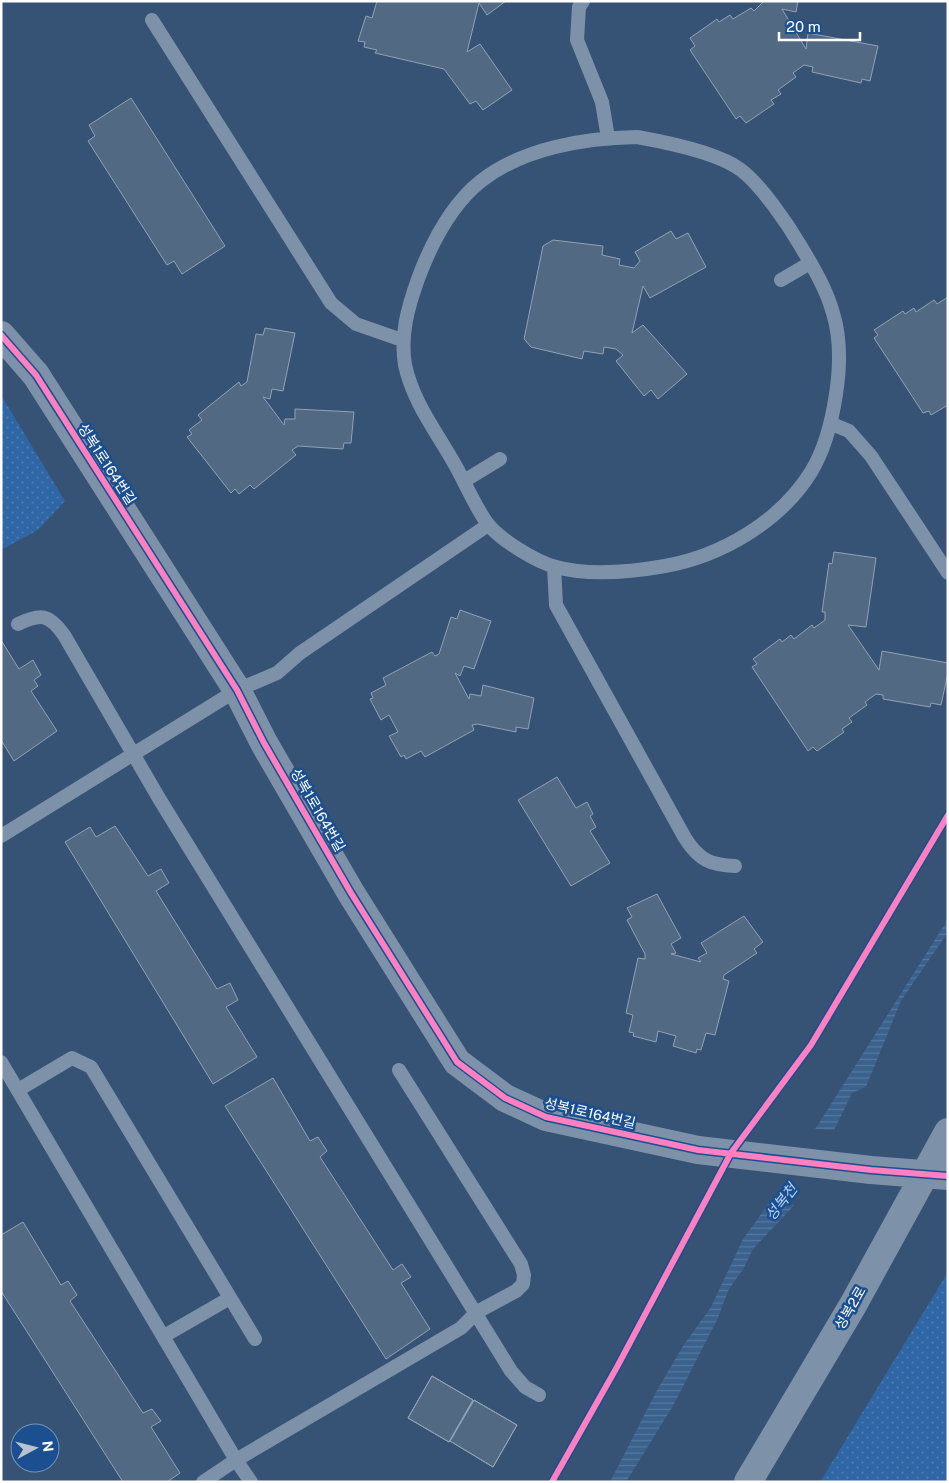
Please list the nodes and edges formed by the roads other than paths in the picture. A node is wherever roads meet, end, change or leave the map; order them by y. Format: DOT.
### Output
graph roads {
  1 [pos="583,1"];
  2 [pos="152,20"];
  3 [pos="608,138"];
  4 [pos="810,263"];
  5 [pos="780,280"];
  6 [pos="1,335"];
  7 [pos="402,340"];
  8 [pos="832,424"];
  9 [pos="500,459"];
  10 [pos="464,481"];
  11 [pos="488,525"];
  12 [pos="554,567"];
  13 [pos="948,573"];
  14 [pos="18,624"];
  15 [pos="237,690"];
  16 [pos="134,753"];
  17 [pos="1,836"];
  18 [pos="735,866"];
  19 [pos="1,1062"];
  20 [pos="399,1070"];
  21 [pos="18,1090"];
  22 [pos="948,1132"];
  23 [pos="936,1175"];
  24 [pos="230,1298"];
  25 [pos="477,1312"];
  26 [pos="164,1336"];
  27 [pos="255,1339"];
  28 [pos="539,1396"];
  29 [pos="236,1460"];
  30 [pos="203,1482"];
  31 [pos="252,1482"];
  32 [pos="748,1482"];
  1 -- 3 [label="lane"];
  2 -- 7 [label="lane"];
  3 -- 4 [label="lane"];
  3 -- 7 [label="lane"];
  4 -- 5 [label="lane"];
  4 -- 8 [label="lane"];
  6 -- 15 [label="street, 성복1로164번길"];
  7 -- 10 [label="lane"];
  8 -- 12 [label="lane"];
  8 -- 13 [label="lane"];
  9 -- 10 [label="lane"];
  10 -- 11 [label="lane"];
  11 -- 12 [label="lane"];
  11 -- 15 [label="lane"];
  12 -- 18 [label="lane"];
  14 -- 16 [label="lane"];
  15 -- 16 [label="lane"];
  15 -- 23 [label="street, 성복1로164번길"];
  16 -- 17 [label="lane"];
  16 -- 25 [label="lane"];
  19 -- 21 [label="lane"];
  20 -- 25 [label="lane"];
  21 -- 24 [label="lane"];
  21 -- 26 [label="lane"];
  22 -- 23 [label="street, 성복2로"];
  23 -- 32 [label="street, 성복2로"];
  24 -- 26 [label="lane"];
  24 -- 27 [label="lane"];
  25 -- 28 [label="lane"];
  25 -- 29 [label="lane"];
  26 -- 29 [label="lane"];
  29 -- 30 [label="lane"];
  29 -- 31 [label="lane"];
}
